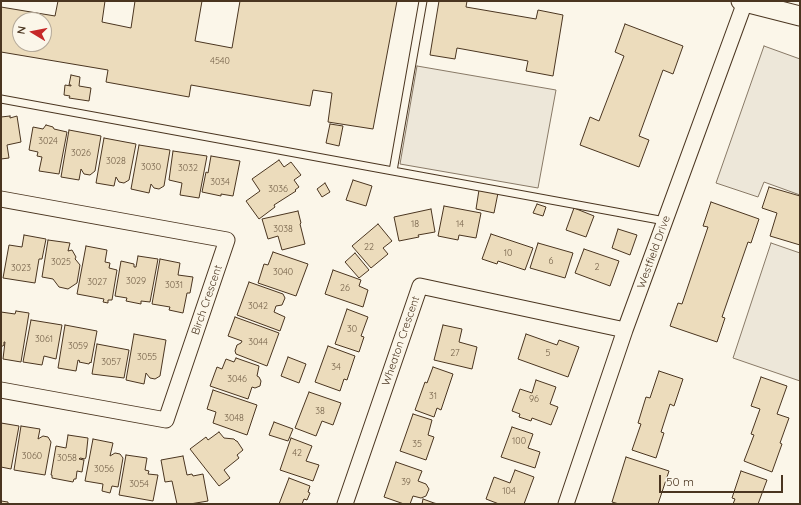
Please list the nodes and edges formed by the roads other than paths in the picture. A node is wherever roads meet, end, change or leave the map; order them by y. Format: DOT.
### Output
graph roads {
  1 [pos="423,1"];
  2 [pos="743,1"];
  3 [pos="800,16"];
  4 [pos="1,99"];
  5 [pos="393,171"];
  6 [pos="1,199"];
  7 [pos="665,221"];
  8 [pos="625,330"];
  9 [pos="1,390"];
  10 [pos="345,504"];
  11 [pos="566,504"];
  1 -- 5 [label="lane"];
  2 -- 3 [label="street"];
  2 -- 7 [label="street, Westfield Drive"];
  4 -- 5 [label="lane"];
  5 -- 7 [label="lane"];
  6 -- 9 [label="street, Birch Crescent"];
  7 -- 8 [label="street, Westfield Drive"];
  8 -- 10 [label="street, Wheaton Crescent"];
  8 -- 11 [label="street, Westfield Drive"];
}
